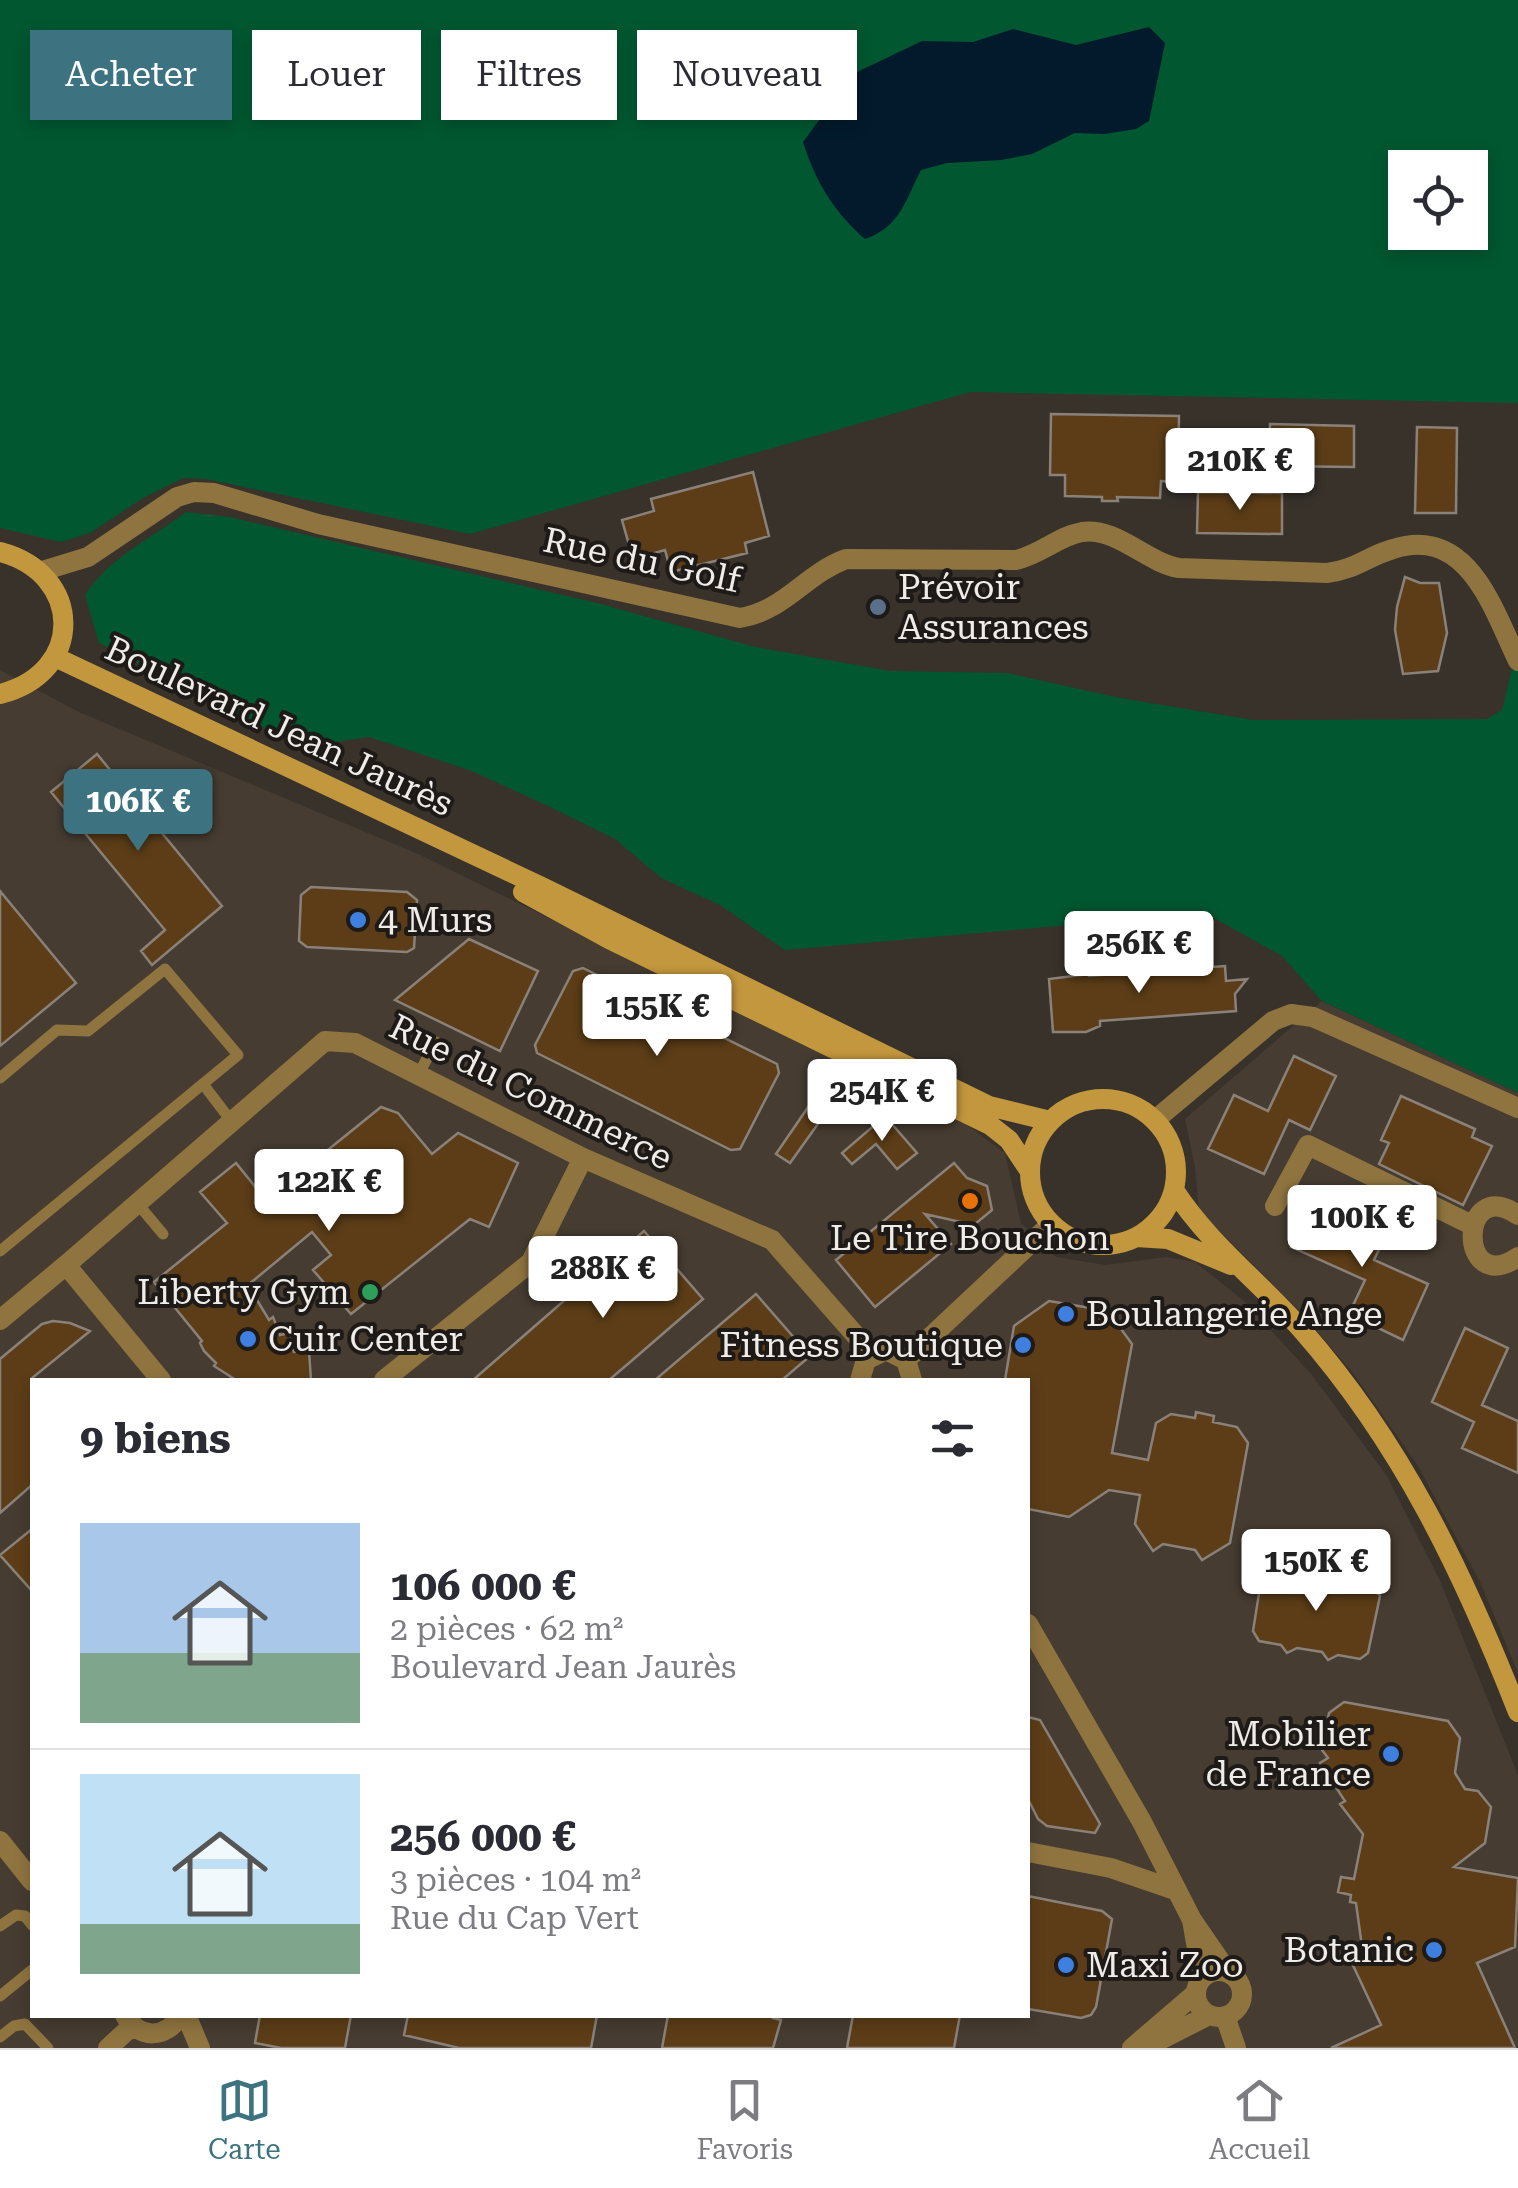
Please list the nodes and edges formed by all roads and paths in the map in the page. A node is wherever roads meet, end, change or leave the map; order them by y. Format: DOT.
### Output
graph roads {
  1 [pos="0,552"];
  2 [pos="42,571"];
  3 [pos="55,657"];
  4 [pos="1518,661"];
  5 [pos="0,694"];
  6 [pos="474,855"];
  7 [pos="436,1042"];
  8 [pos="418,1075"];
  9 [pos="0,1078"];
  10 [pos="203,1084"];
  11 [pos="1518,1108"];
  12 [pos="1154,1120"];
  13 [pos="1050,1121"];
  14 [pos="232,1122"];
  15 [pos="583,1158"];
  16 [pos="1029,1170"];
  17 [pos="1174,1190"];
  18 [pos="1517,1194"];
  19 [pos="137,1204"];
  20 [pos="1276,1206"];
  21 [pos="1511,1211"];
  22 [pos="1051,1224"];
  23 [pos="1472,1225"];
  24 [pos="163,1234"];
  25 [pos="1136,1237"];
  26 [pos="0,1251"];
  27 [pos="1518,1257"];
  28 [pos="66,1265"];
  29 [pos="1242,1270"];
  30 [pos="0,1320"];
  31 [pos="872,1354"];
  32 [pos="909,1370"];
  33 [pos="160,1378"];
  34 [pos="386,1378"];
  35 [pos="860,1378"];
  36 [pos="1030,1627"];
  37 [pos="1518,1712"];
  38 [pos="0,1840"];
  39 [pos="1030,1852"];
  40 [pos="30,1878"];
  41 [pos="1175,1890"];
  42 [pos="1192,1920"];
  43 [pos="30,1922"];
  44 [pos="0,1926"];
  45 [pos="30,1972"];
  46 [pos="1227,1972"];
  47 [pos="0,1974"];
  48 [pos="1199,1985"];
  49 [pos="11,1987"];
  50 [pos="0,1996"];
  51 [pos="1217,2016"];
  52 [pos="181,2018"];
  53 [pos="185,2018"];
  54 [pos="129,2020"];
  55 [pos="0,2037"];
  56 [pos="160,2041"];
  57 [pos="48,2048"];
  58 [pos="108,2048"];
  59 [pos="200,2048"];
  60 [pos="1131,2048"];
  61 [pos="1236,2048"];
  1 -- 2 [label="street"];
  2 -- 3 [label="street"];
  2 -- 4 [label="street, Rue du Golf"];
  3 -- 5 [label="street"];
  3 -- 6 [label="street, Boulevard Jean Jaurès"];
  6 -- 13 [label="street, Boulevard Jean Jaurès"];
  6 -- 16 [label="street, Boulevard Jean Jaurès"];
  7 -- 8 [label="lane"];
  8 -- 14 [label="street, Rue du Commerce"];
  8 -- 15 [label="street, Rue du Commerce"];
  9 -- 10 [label="lane"];
  10 -- 14 [label="lane"];
  10 -- 26 [label="lane"];
  11 -- 12 [label="street"];
  12 -- 13 [label="street"];
  12 -- 17 [label="street"];
  13 -- 16 [label="street"];
  14 -- 19 [label="street, Rue du Commerce"];
  15 -- 31 [label="street, Rue du Commerce"];
  15 -- 34 [label="street"];
  16 -- 22 [label="street"];
  17 -- 25 [label="street"];
  17 -- 29 [label="street"];
  18 -- 21 [label="street"];
  19 -- 24 [label="lane"];
  19 -- 28 [label="street, Rue du Commerce"];
  20 -- 23 [label="street"];
  21 -- 23 [label="street"];
  22 -- 25 [label="street"];
  22 -- 32 [label="street"];
  23 -- 27 [label="street"];
  25 -- 29 [label="street"];
  28 -- 30 [label="street, Rue du Commerce"];
  28 -- 33 [label="street"];
  29 -- 37 [label="street"];
  31 -- 32 [label="street"];
  31 -- 35 [label="street"];
  36 -- 41 [label="street"];
  38 -- 40 [label="street"];
  39 -- 41 [label="street"];
  41 -- 42 [label="street"];
  42 -- 46 [label="street"];
  42 -- 48 [label="street"];
  43 -- 44 [label="lane"];
  45 -- 49 [label="lane"];
  46 -- 48 [label="street"];
  46 -- 51 [label="street"];
  47 -- 49 [label="lane"];
  48 -- 51 [label="street"];
  48 -- 60 [label="street"];
  49 -- 50 [label="lane"];
  51 -- 60 [label="street"];
  51 -- 61 [label="street"];
  52 -- 56 [label="street"];
  53 -- 59 [label="street"];
  54 -- 56 [label="street"];
  54 -- 58 [label="street"];
  55 -- 57 [label="lane"];
}
